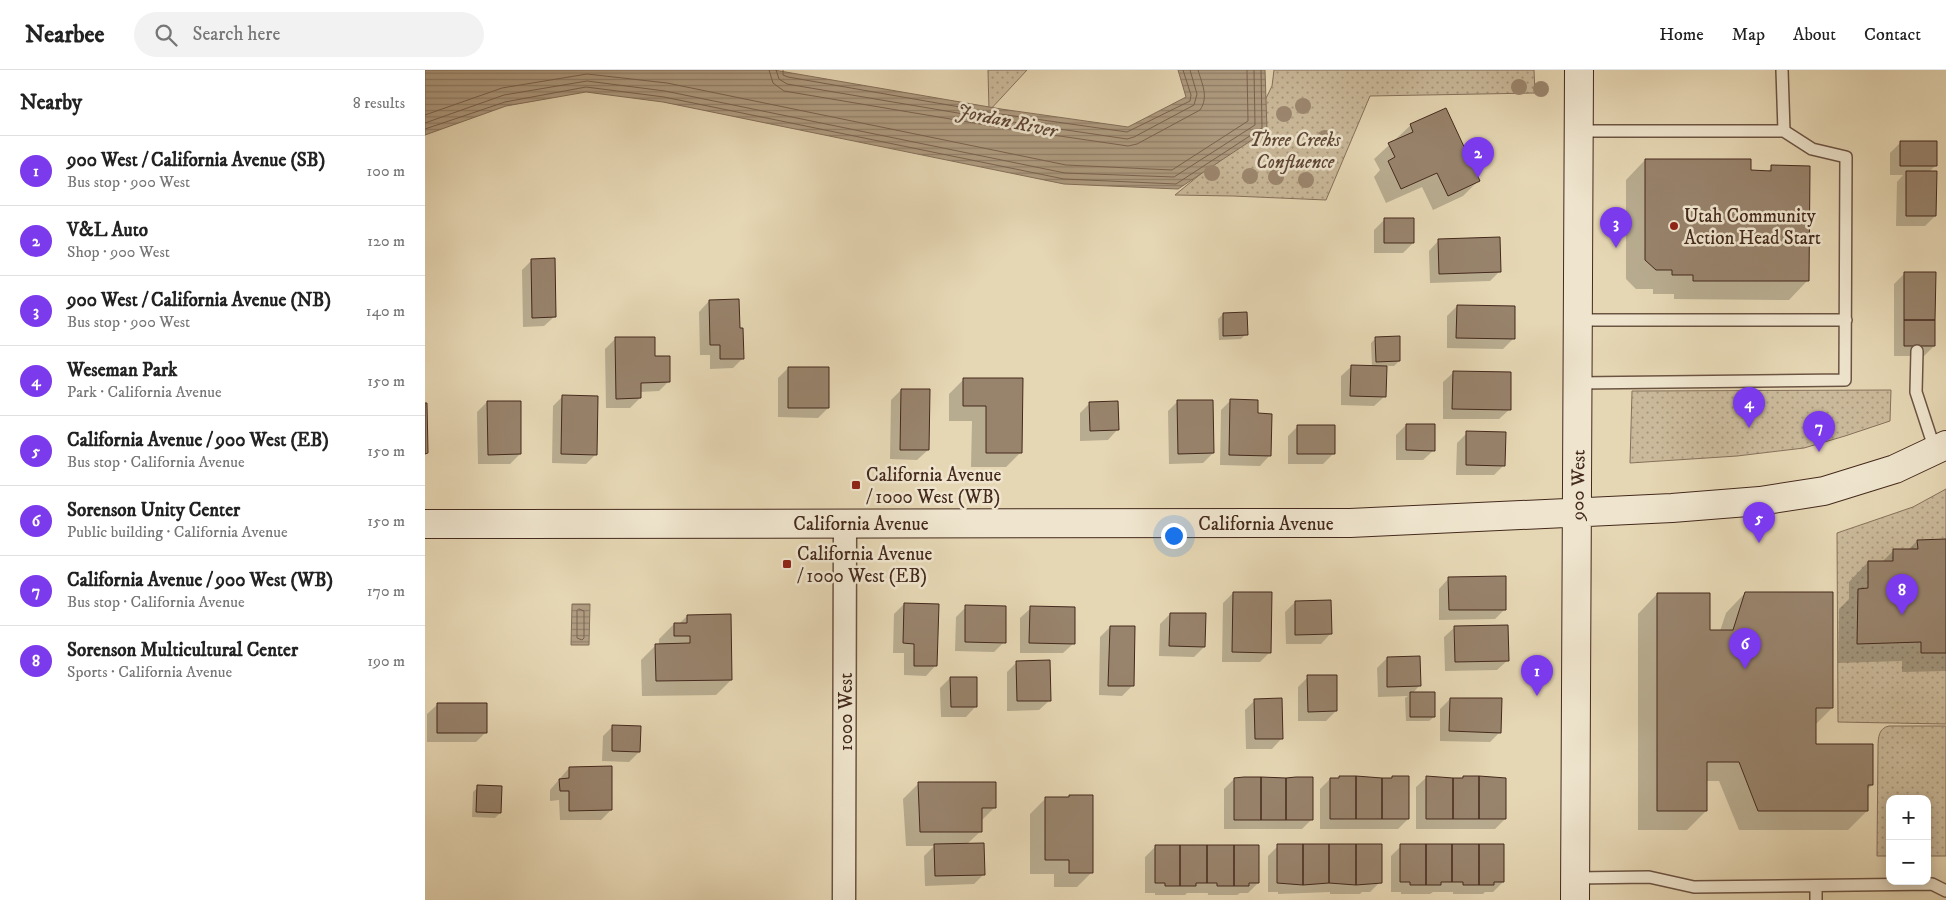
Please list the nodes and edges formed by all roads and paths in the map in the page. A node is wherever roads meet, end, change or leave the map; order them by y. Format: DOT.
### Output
graph roads {
  1 [pos="1579,70"];
  2 [pos="1782,70"];
  3 [pos="1579,131"];
  4 [pos="1784,131"];
  5 [pos="1578,320"];
  6 [pos="1846,320"];
  7 [pos="1917,351"];
  8 [pos="1578,384"];
  9 [pos="1941,448"];
  10 [pos="1576,513"];
  11 [pos="845,523"];
  12 [pos="425,524"];
  13 [pos="1816,886"];
  14 [pos="1576,889"];
  15 [pos="1946,891"];
  16 [pos="844,900"];
  17 [pos="1817,900"];
  1 -- 3 [label="main road, 900 West"];
  2 -- 4 [label="lane"];
  3 -- 4 [label="lane"];
  3 -- 5 [label="main road, 900 West"];
  4 -- 6 [label="lane"];
  5 -- 6 [label="lane"];
  5 -- 8 [label="main road, 900 West"];
  6 -- 8 [label="lane"];
  7 -- 9 [label="lane"];
  8 -- 10 [label="main road, 900 West"];
  9 -- 10 [label="main road, California Avenue"];
  10 -- 11 [label="main road, California Avenue"];
  10 -- 14 [label="main road, 900 West"];
  11 -- 12 [label="main road, California Avenue"];
  11 -- 16 [label="street, 1000 West"];
  13 -- 14 [label="lane"];
  13 -- 15 [label="lane"];
  13 -- 17 [label="lane"];
}
